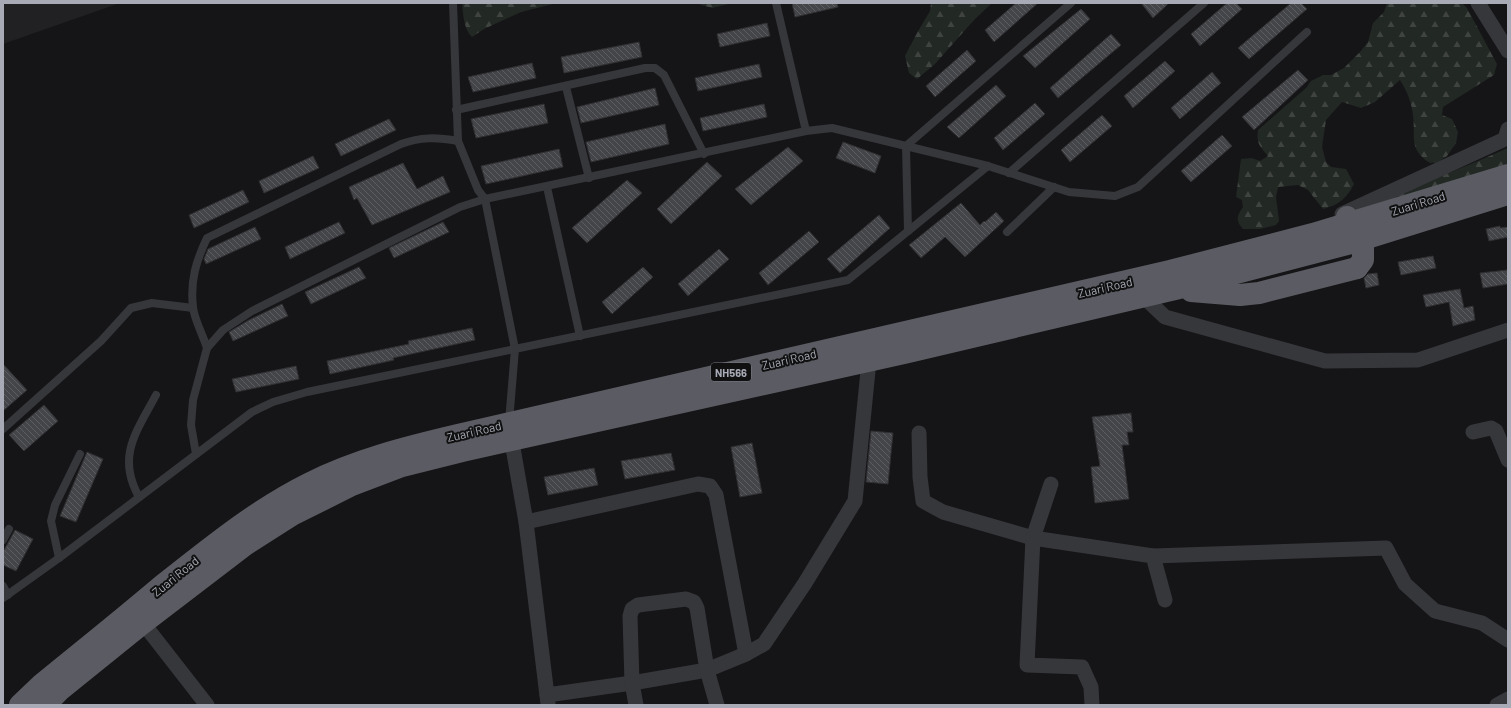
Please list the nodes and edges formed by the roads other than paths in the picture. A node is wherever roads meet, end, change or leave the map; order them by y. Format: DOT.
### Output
graph roads {
  1 [pos="454,3"];
  2 [pos="776,3"];
  3 [pos="1071,3"];
  4 [pos="1204,3"];
  5 [pos="1478,3"];
  6 [pos="1308,32"];
  7 [pos="1508,51"];
  8 [pos="566,86"];
  9 [pos="456,110"];
  10 [pos="1508,129"];
  11 [pos="806,132"];
  12 [pos="458,141"];
  13 [pos="906,146"];
  14 [pos="704,154"];
  15 [pos="988,166"];
  16 [pos="1009,173"];
  17 [pos="1508,175"];
  18 [pos="589,178"];
  19 [pos="547,187"];
  20 [pos="1054,187"];
  21 [pos="1508,194"];
  22 [pos="485,199"];
  23 [pos="1344,215"];
  24 [pos="908,231"];
  25 [pos="1007,232"];
  26 [pos="1172,280"];
  27 [pos="1144,297"];
  28 [pos="193,308"];
  29 [pos="1508,330"];
  30 [pos="580,336"];
  31 [pos="207,348"];
  32 [pos="516,349"];
  33 [pos="869,361"];
  34 [pos="156,395"];
  35 [pos="3,429"];
  36 [pos="510,431"];
  37 [pos="1473,432"];
  38 [pos="919,433"];
  39 [pos="80,454"];
  40 [pos="196,454"];
  41 [pos="1508,460"];
  42 [pos="1051,484"];
  43 [pos="139,497"];
  44 [pos="526,522"];
  45 [pos="9,529"];
  46 [pos="1033,538"];
  47 [pos="3,540"];
  48 [pos="1153,556"];
  49 [pos="59,558"];
  50 [pos="3,586"];
  51 [pos="6,597"];
  52 [pos="1165,600"];
  53 [pos="144,623"];
  54 [pos="1508,640"];
  55 [pos="746,654"];
  56 [pos="707,670"];
  57 [pos="632,683"];
  58 [pos="1508,699"];
  59 [pos="548,700"];
  60 [pos="20,705"];
  61 [pos="45,705"];
  62 [pos="207,705"];
  63 [pos="636,705"];
  64 [pos="717,705"];
  65 [pos="1092,705"];
  66 [pos="1497,705"];
  1 -- 9 [label="lane"];
  2 -- 11 [label="lane"];
  3 -- 13 [label="lane"];
  4 -- 16 [label="lane"];
  5 -- 7 [label="street"];
  6 -- 20 [label="lane"];
  8 -- 9 [label="lane"];
  8 -- 14 [label="lane"];
  8 -- 18 [label="lane"];
  9 -- 12 [label="lane"];
  10 -- 23 [label="street"];
  11 -- 13 [label="lane"];
  11 -- 14 [label="lane"];
  12 -- 22 [label="lane"];
  12 -- 28 [label="lane"];
  13 -- 15 [label="lane"];
  13 -- 24 [label="lane"];
  14 -- 18 [label="lane"];
  15 -- 16 [label="lane"];
  15 -- 24 [label="lane"];
  16 -- 20 [label="lane"];
  17 -- 26 [label="highway, Zuari Road / NH566"];
  18 -- 19 [label="lane"];
  19 -- 22 [label="lane"];
  19 -- 30 [label="lane"];
  20 -- 25 [label="lane"];
  21 -- 26 [label="highway, Zuari Road / NH566"];
  22 -- 31 [label="lane"];
  22 -- 32 [label="lane"];
  23 -- 26 [label="highway"];
  23 -- 26 [label="highway, bridge"];
  24 -- 30 [label="lane"];
  26 -- 27 [label="highway, Zuari Road / NH566"];
  26 -- 36 [label="highway, Zuari Road / NH566"];
  27 -- 29 [label="street"];
  27 -- 33 [label="highway, Zuari Road / NH566"];
  28 -- 31 [label="lane"];
  28 -- 35 [label="lane"];
  30 -- 32 [label="lane"];
  31 -- 40 [label="lane"];
  32 -- 36 [label="lane"];
  32 -- 40 [label="lane"];
  33 -- 36 [label="highway, Zuari Road / NH566"];
  33 -- 55 [label="street"];
  34 -- 43 [label="lane"];
  36 -- 44 [label="street"];
  36 -- 53 [label="highway, Zuari Road / NH566"];
  36 -- 60 [label="highway, Zuari Road / NH566"];
  37 -- 41 [label="street"];
  38 -- 46 [label="street"];
  39 -- 49 [label="lane"];
  40 -- 43 [label="lane"];
  42 -- 46 [label="street"];
  43 -- 49 [label="lane"];
  44 -- 55 [label="street"];
  44 -- 59 [label="street"];
  45 -- 47 [label="lane"];
  46 -- 48 [label="street"];
  46 -- 65 [label="street"];
  48 -- 52 [label="street"];
  48 -- 54 [label="street"];
  49 -- 51 [label="lane"];
  50 -- 51 [label="lane"];
  53 -- 61 [label="highway, Zuari Road / NH566"];
  53 -- 62 [label="street"];
  55 -- 56 [label="street"];
  56 -- 57 [label="street"];
  56 -- 57 [label="street"];
  56 -- 64 [label="street"];
  57 -- 59 [label="street"];
  57 -- 63 [label="street"];
  58 -- 66 [label="street"];
}
